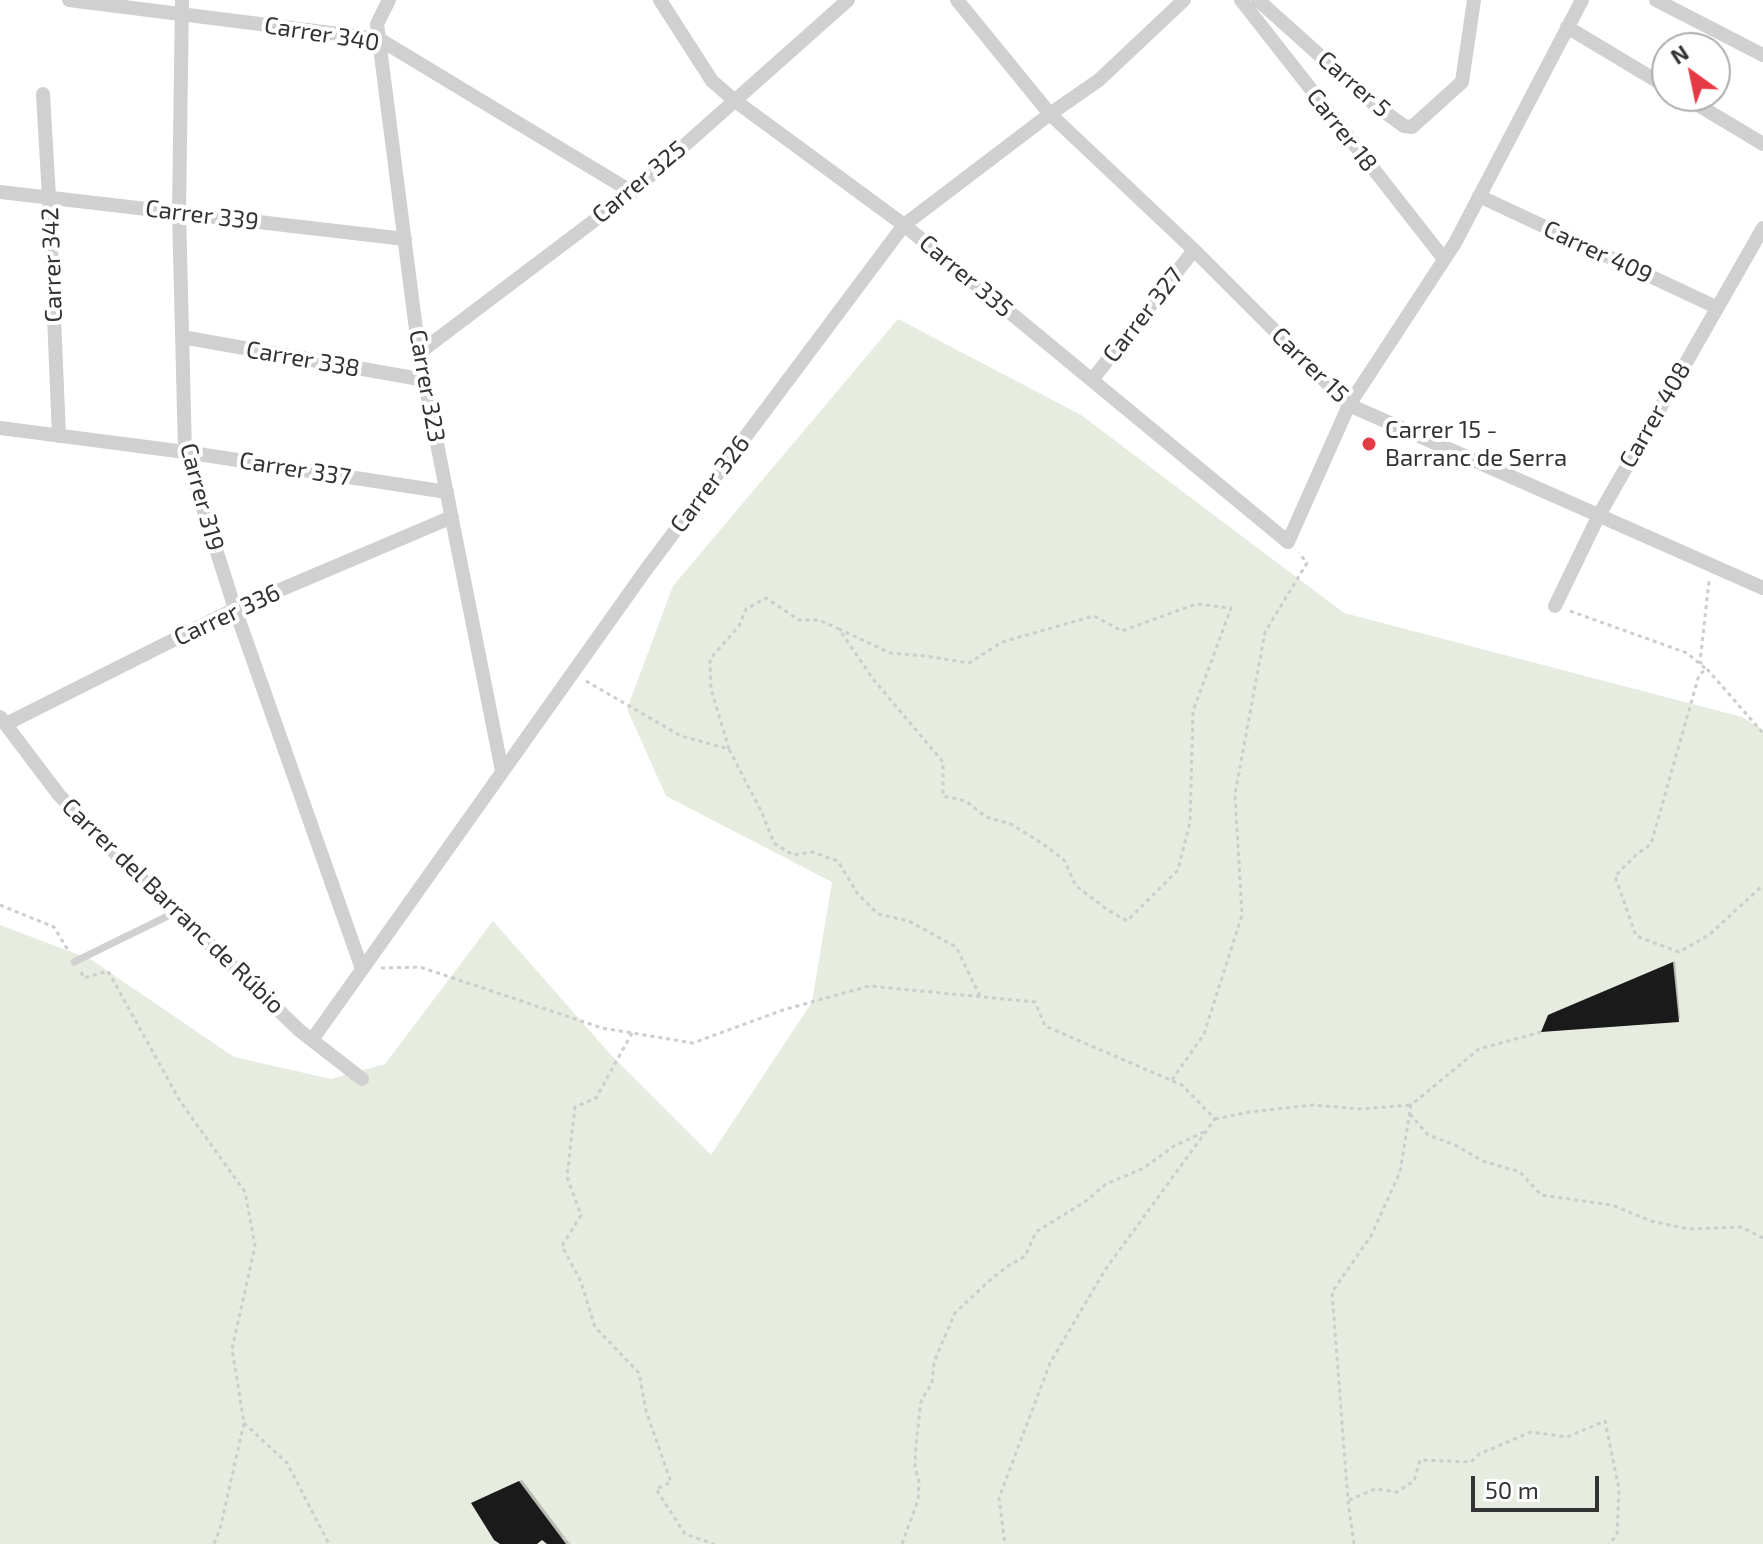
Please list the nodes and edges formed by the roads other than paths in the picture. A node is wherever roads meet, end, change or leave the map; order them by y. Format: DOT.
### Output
graph roads {
  1 [pos="69,0"];
  2 [pos="389,0"];
  3 [pos="660,0"];
  4 [pos="848,0"];
  5 [pos="957,0"];
  6 [pos="1184,0"];
  7 [pos="1241,0"];
  8 [pos="1258,0"];
  9 [pos="1474,0"];
  10 [pos="1582,0"];
  11 [pos="1656,0"];
  12 [pos="182,7"];
  13 [pos="1567,27"];
  14 [pos="379,39"];
  15 [pos="1763,55"];
  16 [pos="1651,77"];
  17 [pos="43,94"];
  18 [pos="734,100"];
  19 [pos="1710,112"];
  20 [pos="1050,114"];
  21 [pos="1763,144"];
  22 [pos="0,192"];
  23 [pos="632,192"];
  24 [pos="1479,196"];
  25 [pos="49,197"];
  26 [pos="179,212"];
  27 [pos="904,225"];
  28 [pos="1763,228"];
  29 [pos="405,239"];
  30 [pos="1194,250"];
  31 [pos="1444,259"];
  32 [pos="1716,307"];
  33 [pos="182,337"];
  34 [pos="419,353"];
  35 [pos="425,380"];
  36 [pos="1092,380"];
  37 [pos="1349,405"];
  38 [pos="0,428"];
  39 [pos="59,436"];
  40 [pos="185,452"];
  41 [pos="447,492"];
  42 [pos="1599,515"];
  43 [pos="452,517"];
  44 [pos="1763,588"];
  45 [pos="1555,606"];
  46 [pos="235,609"];
  47 [pos="3,721"];
  48 [pos="502,771"];
  49 [pos="176,912"];
  50 [pos="74,962"];
  51 [pos="362,969"];
  52 [pos="312,1040"];
  53 [pos="362,1079"];
  1 -- 12 [label="street, Carrer 340"];
  2 -- 14 [label="street, Carrer 323"];
  3 -- 18 [label="street, Carrer 335"];
  4 -- 18 [label="street, Carrer 325"];
  5 -- 20 [label="street, Carrer 15"];
  6 -- 20 [label="street, Carrer 326"];
  7 -- 31 [label="street, Carrer 18"];
  8 -- 9 [label="street, Carrer 5"];
  10 -- 13 [label="street"];
  11 -- 15 [label="street"];
  12 -- 14 [label="street, Carrer 340"];
  12 -- 26 [label="street, Carrer 319"];
  13 -- 16 [label="street"];
  13 -- 24 [label="street"];
  14 -- 23 [label="street, Carrer 340"];
  14 -- 29 [label="street, Carrer 323"];
  17 -- 25 [label="street, Carrer 342"];
  18 -- 23 [label="street, Carrer 325"];
  18 -- 27 [label="street, Carrer 335"];
  19 -- 21 [label="street"];
  20 -- 27 [label="street, Carrer 326"];
  20 -- 30 [label="street, Carrer 15"];
  22 -- 25 [label="street, Carrer 339"];
  23 -- 34 [label="street, Carrer 325"];
  24 -- 31 [label="street"];
  24 -- 32 [label="street, Carrer 409"];
  25 -- 26 [label="street, Carrer 339"];
  25 -- 39 [label="street, Carrer 342"];
  26 -- 29 [label="street, Carrer 339"];
  26 -- 33 [label="street, Carrer 319"];
  27 -- 36 [label="street, Carrer 335"];
  27 -- 48 [label="street, Carrer 326"];
  28 -- 32 [label="street, Carrer 408"];
  29 -- 34 [label="street, Carrer 323"];
  30 -- 36 [label="street, Carrer 327"];
  30 -- 37 [label="street, Carrer 15"];
  31 -- 37 [label="street"];
  32 -- 42 [label="street, Carrer 408"];
  33 -- 35 [label="street, Carrer 338"];
  33 -- 40 [label="street, Carrer 319"];
  34 -- 35 [label="street, Carrer 323"];
  35 -- 41 [label="street, Carrer 323"];
  36 -- 37 [label="street, Carrer 335"];
  37 -- 42 [label="street, Carrer 15"];
  38 -- 39 [label="street, Carrer 337"];
  39 -- 40 [label="street, Carrer 337"];
  40 -- 41 [label="street, Carrer 337"];
  40 -- 46 [label="street, Carrer 319"];
  41 -- 43 [label="street, Carrer 323"];
  42 -- 44 [label="street, Carrer 15"];
  42 -- 45 [label="street, Carrer 408"];
  43 -- 46 [label="street, Carrer 336"];
  43 -- 48 [label="street, Carrer 323"];
  46 -- 47 [label="street, Carrer 336"];
  46 -- 51 [label="street, Carrer 319"];
  47 -- 49 [label="street, Carrer del Barranc de Rúbio"];
  48 -- 51 [label="street, Carrer 326"];
  49 -- 50 [label="lane"];
  49 -- 52 [label="street, Carrer del Barranc de Rúbio"];
  51 -- 52 [label="street, Carrer 326"];
  52 -- 53 [label="street, Carrer del Barranc de Rúbio"];
}
